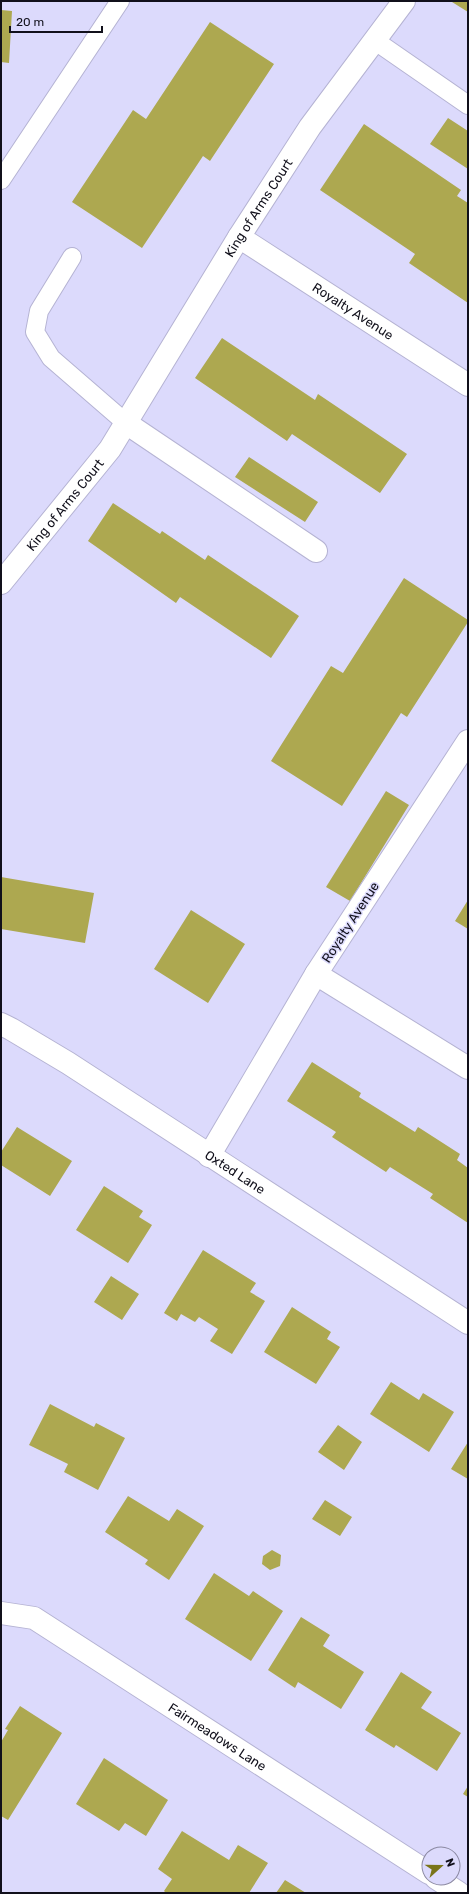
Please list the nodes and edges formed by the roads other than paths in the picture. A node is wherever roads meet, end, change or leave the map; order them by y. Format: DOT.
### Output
graph roads {
  1 [pos="120,1"];
  2 [pos="404,1"];
  3 [pos="374,40"];
  4 [pos="468,105"];
  5 [pos="1,180"];
  6 [pos="239,237"];
  7 [pos="72,257"];
  8 [pos="468,384"];
  9 [pos="126,423"];
  10 [pos="316,551"];
  11 [pos="1,583"];
  12 [pos="468,741"];
  13 [pos="316,974"];
  14 [pos="1,1024"];
  15 [pos="468,1068"];
  16 [pos="209,1156"];
  17 [pos="468,1323"];
  18 [pos="1,1613"];
  19 [pos="421,1868"];
  20 [pos="449,1886"];
  21 [pos="460,1893"];
  1 -- 5 [label="lane"];
  2 -- 3 [label="street, King of Arms Court"];
  3 -- 4 [label="lane"];
  3 -- 6 [label="street, King of Arms Court"];
  6 -- 8 [label="street, Royalty Avenue"];
  6 -- 9 [label="street, King of Arms Court"];
  7 -- 9 [label="lane"];
  9 -- 10 [label="street"];
  9 -- 11 [label="street, King of Arms Court"];
  12 -- 13 [label="street, Royalty Avenue"];
  13 -- 15 [label="street, Royalty Avenue"];
  13 -- 16 [label="street"];
  14 -- 16 [label="street, Oxted Lane"];
  16 -- 17 [label="street, Oxted Lane"];
  18 -- 19 [label="street, Fairmeadows Lane"];
  20 -- 21 [label="street"];
}
